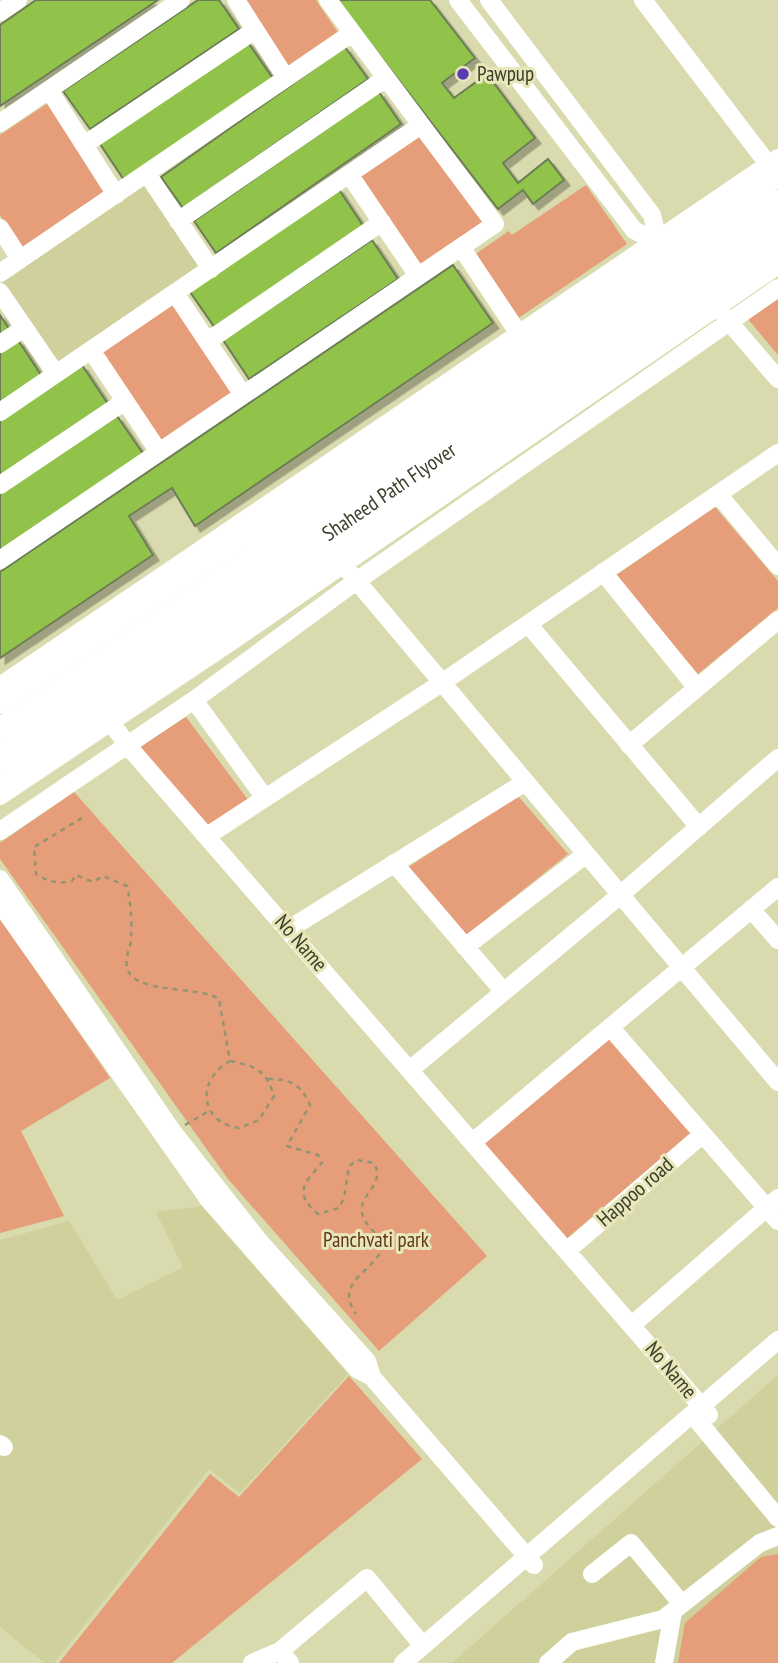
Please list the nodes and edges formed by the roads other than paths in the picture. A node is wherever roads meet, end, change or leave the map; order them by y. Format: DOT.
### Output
graph roads {
  1 [pos="18,0"];
  2 [pos="181,0"];
  3 [pos="236,0"];
  4 [pos="328,0"];
  5 [pos="458,0"];
  6 [pos="489,0"];
  7 [pos="643,0"];
  8 [pos="0,12"];
  9 [pos="255,30"];
  10 [pos="352,33"];
  11 [pos="286,78"];
  12 [pos="386,78"];
  13 [pos="49,90"];
  14 [pos="0,123"];
  15 [pos="421,125"];
  16 [pos="84,145"];
  17 [pos="775,166"];
  18 [pos="146,174"];
  19 [pos="349,174"];
  20 [pos="116,195"];
  21 [pos="778,202"];
  22 [pos="178,221"];
  23 [pos="382,222"];
  24 [pos="778,227"];
  25 [pos="0,228"];
  26 [pos="658,240"];
  27 [pos="461,247"];
  28 [pos="778,249"];
  29 [pos="20,259"];
  30 [pos="778,265"];
  31 [pos="211,269"];
  32 [pos="0,273"];
  33 [pos="418,276"];
  34 [pos="778,288"];
  35 [pos="0,292"];
  36 [pos="175,293"];
  37 [pos="717,308"];
  38 [pos="730,323"];
  39 [pos="24,328"];
  40 [pos="519,334"];
  41 [pos="208,341"];
  42 [pos="0,344"];
  43 [pos="91,350"];
  44 [pos="56,374"];
  45 [pos="778,379"];
  46 [pos="243,395"];
  47 [pos="125,401"];
  48 [pos="0,412"];
  49 [pos="159,452"];
  50 [pos="778,453"];
  51 [pos="0,485"];
  52 [pos="718,494"];
  53 [pos="0,560"];
  54 [pos="345,564"];
  55 [pos="778,566"];
  56 [pos="603,572"];
  57 [pos="355,582"];
  58 [pos="778,620"];
  59 [pos="528,624"];
  60 [pos="440,684"];
  61 [pos="0,687"];
  62 [pos="698,688"];
  63 [pos="194,700"];
  64 [pos="0,705"];
  65 [pos="111,722"];
  66 [pos="0,730"];
  67 [pos="127,745"];
  68 [pos="629,745"];
  69 [pos="0,757"];
  70 [pos="778,758"];
  71 [pos="0,780"];
  72 [pos="524,783"];
  73 [pos="0,796"];
  74 [pos="265,798"];
  75 [pos="699,827"];
  76 [pos="0,831"];
  77 [pos="207,836"];
  78 [pos="585,855"];
  79 [pos="394,863"];
  80 [pos="0,879"];
  81 [pos="778,887"];
  82 [pos="620,896"];
  83 [pos="0,904"];
  84 [pos="751,909"];
  85 [pos="289,929"];
  86 [pos="778,940"];
  87 [pos="465,947"];
  88 [pos="681,968"];
  89 [pos="504,992"];
  90 [pos="610,1027"];
  91 [pos="411,1069"];
  92 [pos="778,1082"];
  93 [pos="703,1134"];
  94 [pos="474,1141"];
  95 [pos="774,1209"];
  96 [pos="568,1250"];
  97 [pos="632,1325"];
  98 [pos="778,1340"];
  99 [pos="778,1355"];
  100 [pos="372,1377"];
  101 [pos="700,1414"];
  102 [pos="778,1518"];
  103 [pos="778,1536"];
  104 [pos="530,1561"];
  105 [pos="592,1574"];
  106 [pos="677,1608"];
  107 [pos="422,1654"];
  108 [pos="285,1657"];
  109 [pos="252,1663"];
  110 [pos="403,1663"];
  111 [pos="548,1663"];
  112 [pos="664,1663"];
  1 -- 8 [label="street"];
  2 -- 13 [label="street"];
  3 -- 9 [label="street"];
  4 -- 10 [label="street"];
  5 -- 26 [label="street"];
  6 -- 26 [label="street"];
  7 -- 17 [label="street"];
  9 -- 11 [label="street"];
  9 -- 16 [label="street"];
  10 -- 11 [label="street"];
  10 -- 12 [label="street"];
  11 -- 18 [label="street"];
  12 -- 15 [label="street"];
  12 -- 22 [label="street"];
  13 -- 14 [label="street"];
  13 -- 16 [label="street"];
  15 -- 19 [label="street"];
  15 -- 27 [label="street"];
  16 -- 20 [label="street"];
  17 -- 26 [label="street"];
  17 -- 64 [label="street"];
  18 -- 20 [label="street"];
  18 -- 22 [label="street"];
  19 -- 23 [label="street"];
  19 -- 31 [label="street"];
  20 -- 29 [label="street"];
  21 -- 66 [label="highway, Shaheed Path Flyover"];
  22 -- 31 [label="street"];
  23 -- 33 [label="street"];
  23 -- 41 [label="street"];
  24 -- 69 [label="highway, Shaheed Path Flyover"];
  25 -- 29 [label="street"];
  26 -- 37 [label="street"];
  26 -- 40 [label="street"];
  27 -- 33 [label="street"];
  27 -- 40 [label="street"];
  28 -- 71 [label="street"];
  29 -- 32 [label="street"];
  30 -- 37 [label="street"];
  31 -- 36 [label="street"];
  33 -- 46 [label="street"];
  34 -- 38 [label="street"];
  35 -- 39 [label="street"];
  36 -- 41 [label="street"];
  36 -- 43 [label="street"];
  37 -- 38 [label="street"];
  37 -- 54 [label="street"];
  38 -- 45 [label="street"];
  38 -- 57 [label="street"];
  39 -- 42 [label="street"];
  39 -- 44 [label="street"];
  40 -- 61 [label="street"];
  41 -- 46 [label="street"];
  43 -- 44 [label="street"];
  43 -- 47 [label="street"];
  44 -- 48 [label="street"];
  46 -- 49 [label="street"];
  47 -- 49 [label="street"];
  47 -- 51 [label="street"];
  49 -- 53 [label="street"];
  50 -- 52 [label="street"];
  52 -- 55 [label="street"];
  52 -- 56 [label="street"];
  54 -- 57 [label="street"];
  54 -- 65 [label="street"];
  56 -- 59 [label="street"];
  56 -- 62 [label="street"];
  57 -- 60 [label="street"];
  57 -- 63 [label="street"];
  58 -- 62 [label="street"];
  59 -- 60 [label="street"];
  59 -- 68 [label="street"];
  60 -- 72 [label="street"];
  60 -- 74 [label="street"];
  62 -- 68 [label="street"];
  63 -- 67 [label="street"];
  63 -- 74 [label="street"];
  65 -- 67 [label="street, No Name"];
  65 -- 73 [label="street"];
  67 -- 76 [label="street"];
  67 -- 77 [label="street, No Name"];
  68 -- 75 [label="street"];
  70 -- 75 [label="street"];
  72 -- 78 [label="street"];
  72 -- 79 [label="street"];
  74 -- 77 [label="street"];
  75 -- 82 [label="street"];
  77 -- 85 [label="street, No Name"];
  78 -- 82 [label="street"];
  78 -- 87 [label="street"];
  79 -- 85 [label="street"];
  79 -- 87 [label="street"];
  80 -- 100 [label="street"];
  81 -- 84 [label="street"];
  82 -- 88 [label="street"];
  82 -- 89 [label="street"];
  83 -- 100 [label="street"];
  84 -- 86 [label="street"];
  84 -- 88 [label="street"];
  85 -- 91 [label="street, No Name"];
  87 -- 89 [label="street"];
  88 -- 90 [label="street"];
  88 -- 92 [label="street"];
  89 -- 91 [label="street"];
  90 -- 93 [label="street"];
  90 -- 94 [label="street"];
  91 -- 94 [label="street, No Name"];
  93 -- 95 [label="street"];
  93 -- 96 [label="street, Happoo road"];
  94 -- 96 [label="street, No Name"];
  95 -- 97 [label="street, No Name"];
  96 -- 97 [label="street, No Name"];
  97 -- 101 [label="street, No Name"];
  98 -- 101 [label="street"];
  99 -- 101 [label="street"];
  100 -- 104 [label="street"];
  101 -- 102 [label="street, No Name"];
  101 -- 104 [label="street"];
  103 -- 106 [label="street"];
  104 -- 107 [label="street"];
  105 -- 106 [label="street"];
  106 -- 111 [label="street"];
  106 -- 112 [label="street"];
  107 -- 108 [label="street"];
  107 -- 110 [label="street"];
  108 -- 109 [label="street"];
}
